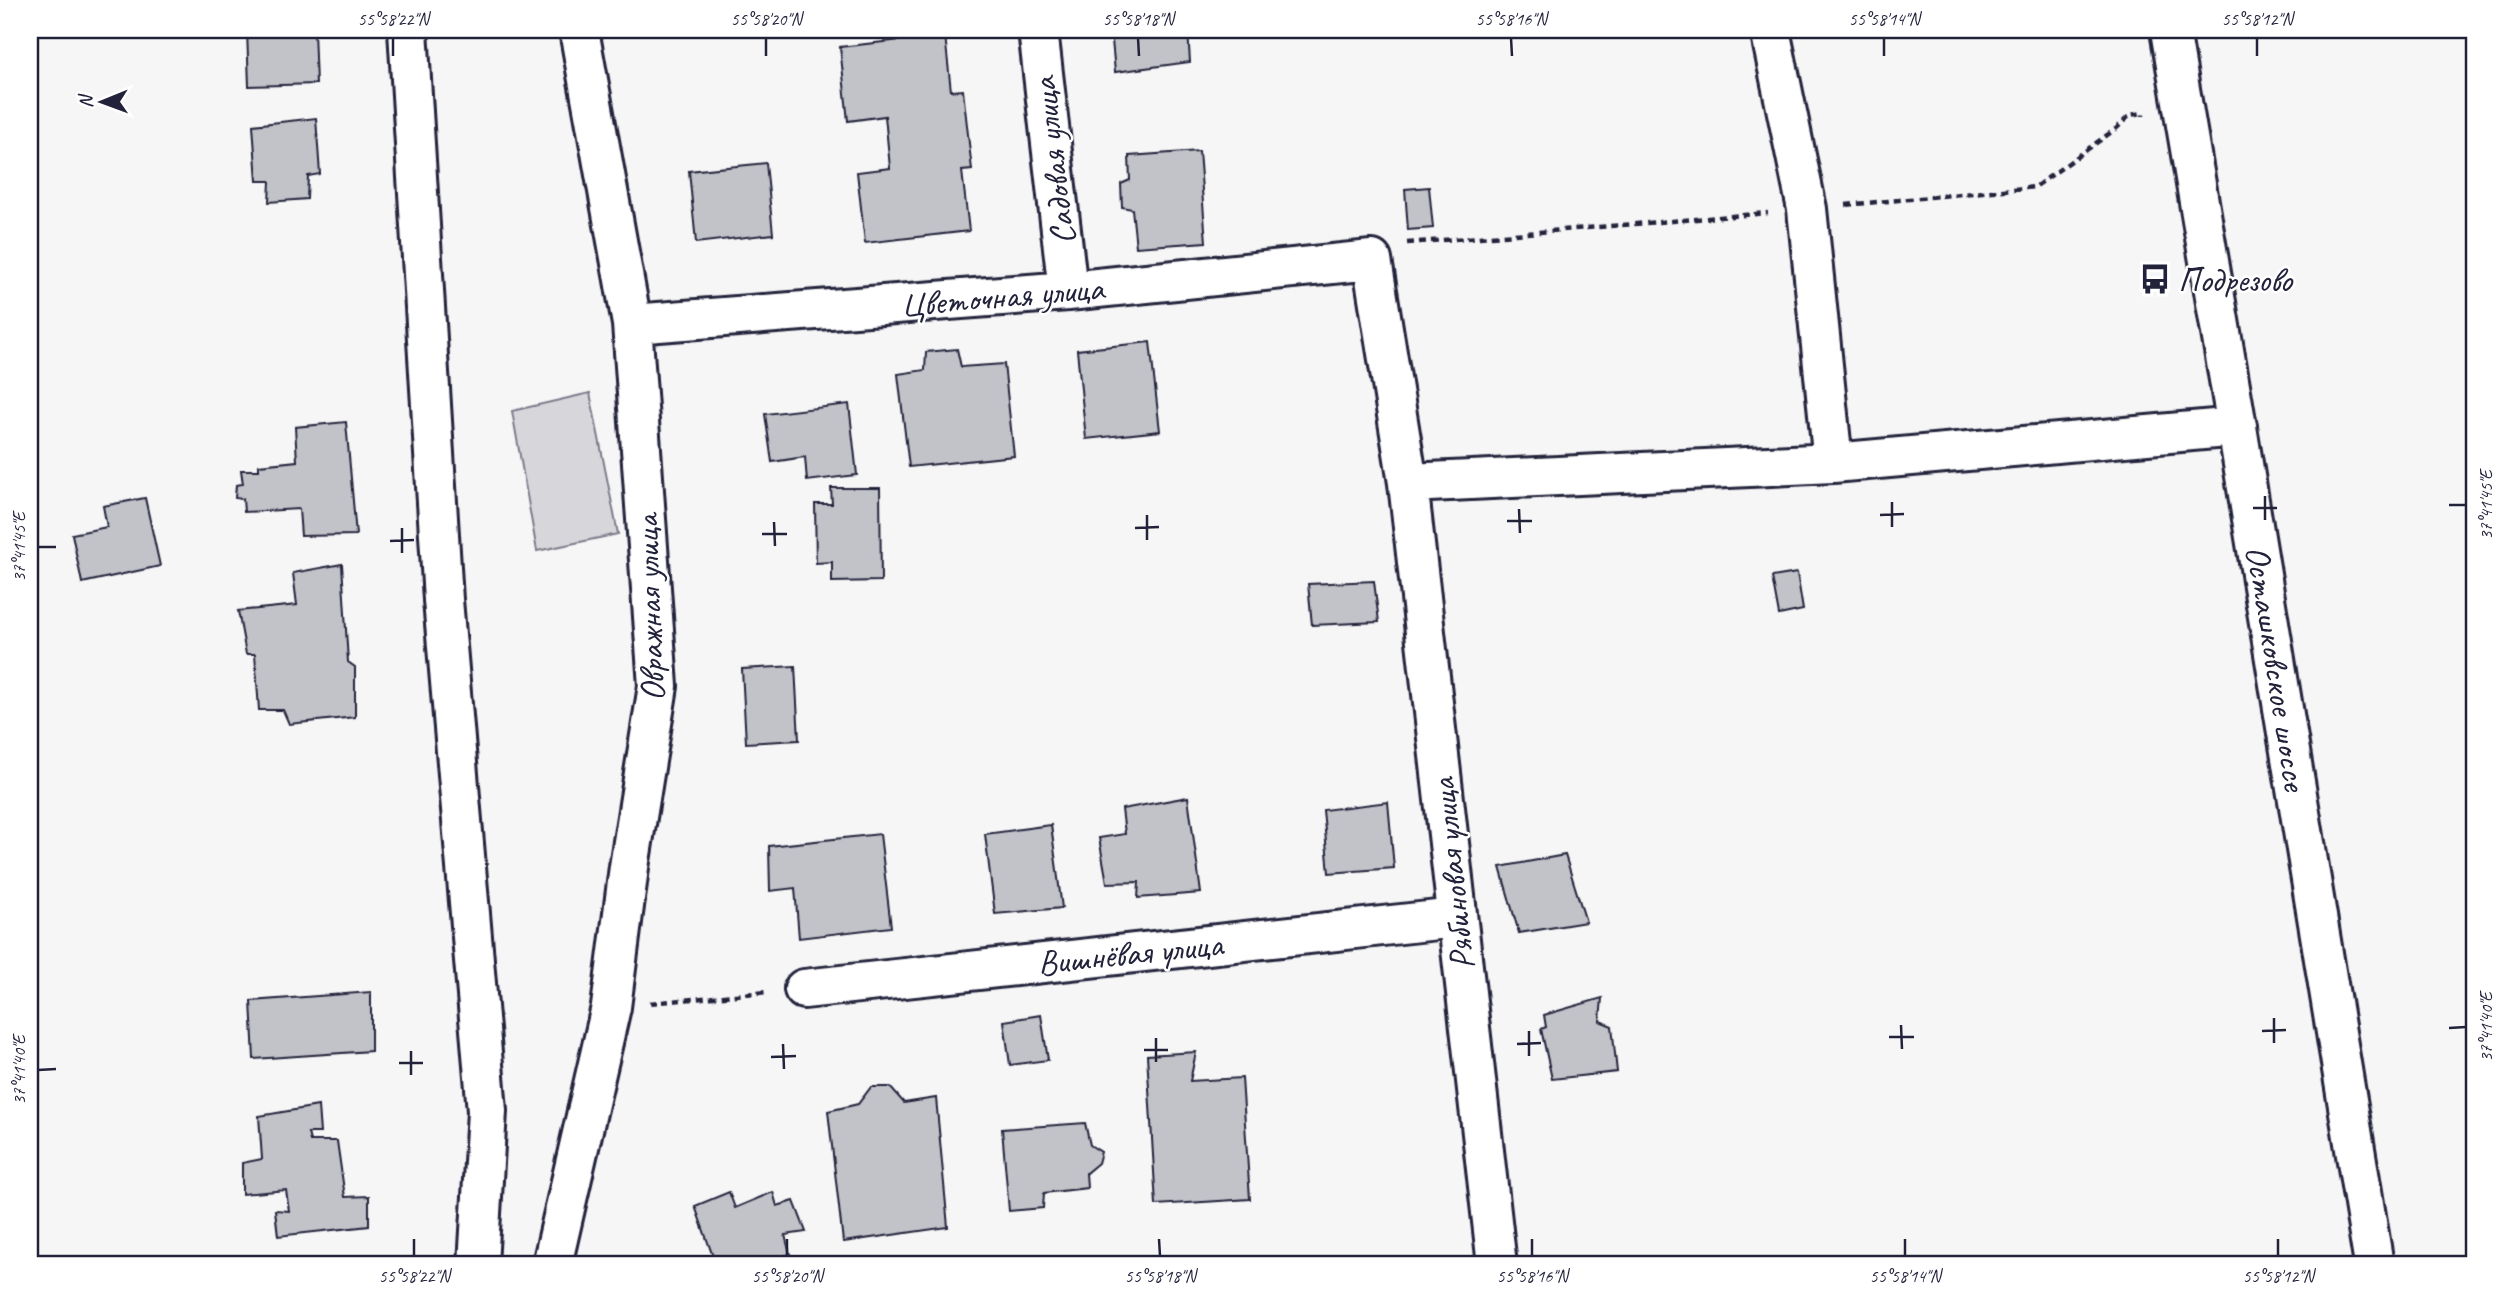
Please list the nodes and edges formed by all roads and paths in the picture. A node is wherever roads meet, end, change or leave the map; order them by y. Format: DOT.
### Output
graph roads {
  1 [pos="408,30"];
  2 [pos="579,30"];
  3 [pos="1038,30"];
  4 [pos="1770,30"];
  5 [pos="2169,30"];
  6 [pos="2143,113"];
  7 [pos="1807,209"];
  8 [pos="1372,260"];
  9 [pos="1068,291"];
  10 [pos="632,324"];
  11 [pos="2237,427"];
  12 [pos="1833,463"];
  13 [pos="1408,483"];
  14 [pos="1456,918"];
  15 [pos="804,989"];
  16 [pos="611,1007"];
  17 [pos="478,1265"];
  18 [pos="552,1265"];
  19 [pos="1497,1265"];
  20 [pos="2374,1265"];
  1 -- 17 [label="street"];
  2 -- 10 [label="street, Овражная улица"];
  3 -- 9 [label="street, Садовая улица"];
  4 -- 7 [label="street"];
  5 -- 11 [label="street, Осташковское шоссе"];
  6 -- 7 [label="path"];
  7 -- 8 [label="path"];
  7 -- 12 [label="street"];
  8 -- 9 [label="street, Цветочная улица"];
  8 -- 13 [label="street, Рябиновая улица"];
  9 -- 10 [label="street, Цветочная улица"];
  10 -- 16 [label="street, Овражная улица"];
  11 -- 12 [label="street"];
  11 -- 20 [label="street, Осташковское шоссе"];
  12 -- 13 [label="street"];
  13 -- 14 [label="street, Рябиновая улица"];
  14 -- 15 [label="street, Вишнёвая улица"];
  14 -- 19 [label="street, Рябиновая улица"];
  15 -- 16 [label="path"];
  16 -- 18 [label="street, Овражная улица"];
}
